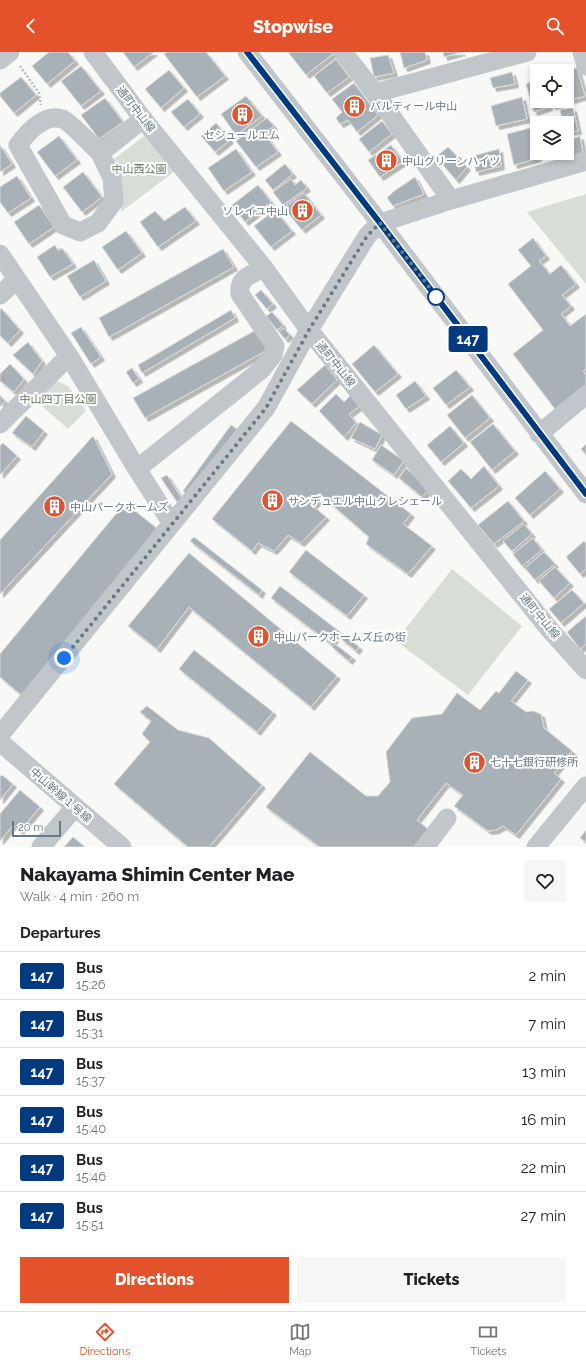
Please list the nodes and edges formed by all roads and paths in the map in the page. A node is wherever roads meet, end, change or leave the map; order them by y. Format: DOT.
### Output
graph roads {
  1 [pos="10,52"];
  2 [pos="93,52"];
  3 [pos="247,52"];
  4 [pos="342,52"];
  5 [pos="526,52"];
  6 [pos="582,52"];
  7 [pos="0,60"];
  8 [pos="586,66"];
  9 [pos="375,93"];
  10 [pos="143,119"];
  11 [pos="41,123"];
  12 [pos="100,152"];
  13 [pos="586,161"];
  14 [pos="451,200"];
  15 [pos="380,223"];
  16 [pos="0,254"];
  17 [pos="264,268"];
  18 [pos="16,279"];
  19 [pos="0,295"];
  20 [pos="309,330"];
  21 [pos="69,356"];
  22 [pos="586,395"];
  23 [pos="0,424"];
  24 [pos="539,434"];
  25 [pos="137,469"];
  26 [pos="586,494"];
  27 [pos="172,524"];
  28 [pos="586,670"];
  29 [pos="0,735"];
  30 [pos="0,742"];
  31 [pos="586,786"];
  32 [pos="75,807"];
  33 [pos="447,818"];
  34 [pos="41,847"];
  35 [pos="122,847"];
  36 [pos="425,847"];
  37 [pos="536,847"];
  1 -- 7 [label="street"];
  1 -- 11 [label="path"];
  2 -- 10 [label="street, 通町中山線"];
  3 -- 15 [label="street"];
  4 -- 9 [label="street"];
  5 -- 9 [label="street"];
  6 -- 8 [label="street"];
  9 -- 14 [label="street"];
  10 -- 12 [label="street"];
  10 -- 17 [label="street, 通町中山線"];
  11 -- 12 [label="street"];
  11 -- 12 [label="street"];
  13 -- 14 [label="street"];
  14 -- 15 [label="street"];
  15 -- 20 [label="street"];
  15 -- 24 [label="street"];
  16 -- 18 [label="street"];
  17 -- 20 [label="street, 通町中山線"];
  17 -- 25 [label="street"];
  18 -- 19 [label="street"];
  18 -- 21 [label="street"];
  20 -- 27 [label="street"];
  20 -- 28 [label="street, 通町中山線"];
  21 -- 23 [label="street"];
  21 -- 25 [label="street"];
  22 -- 24 [label="street"];
  24 -- 26 [label="street"];
  25 -- 27 [label="street"];
  27 -- 29 [label="street"];
  30 -- 32 [label="street, 中山幹線１号線"];
  31 -- 37 [label="street"];
  32 -- 34 [label="street"];
  32 -- 35 [label="street, 中山幹線１号線"];
  33 -- 36 [label="street"];
}
